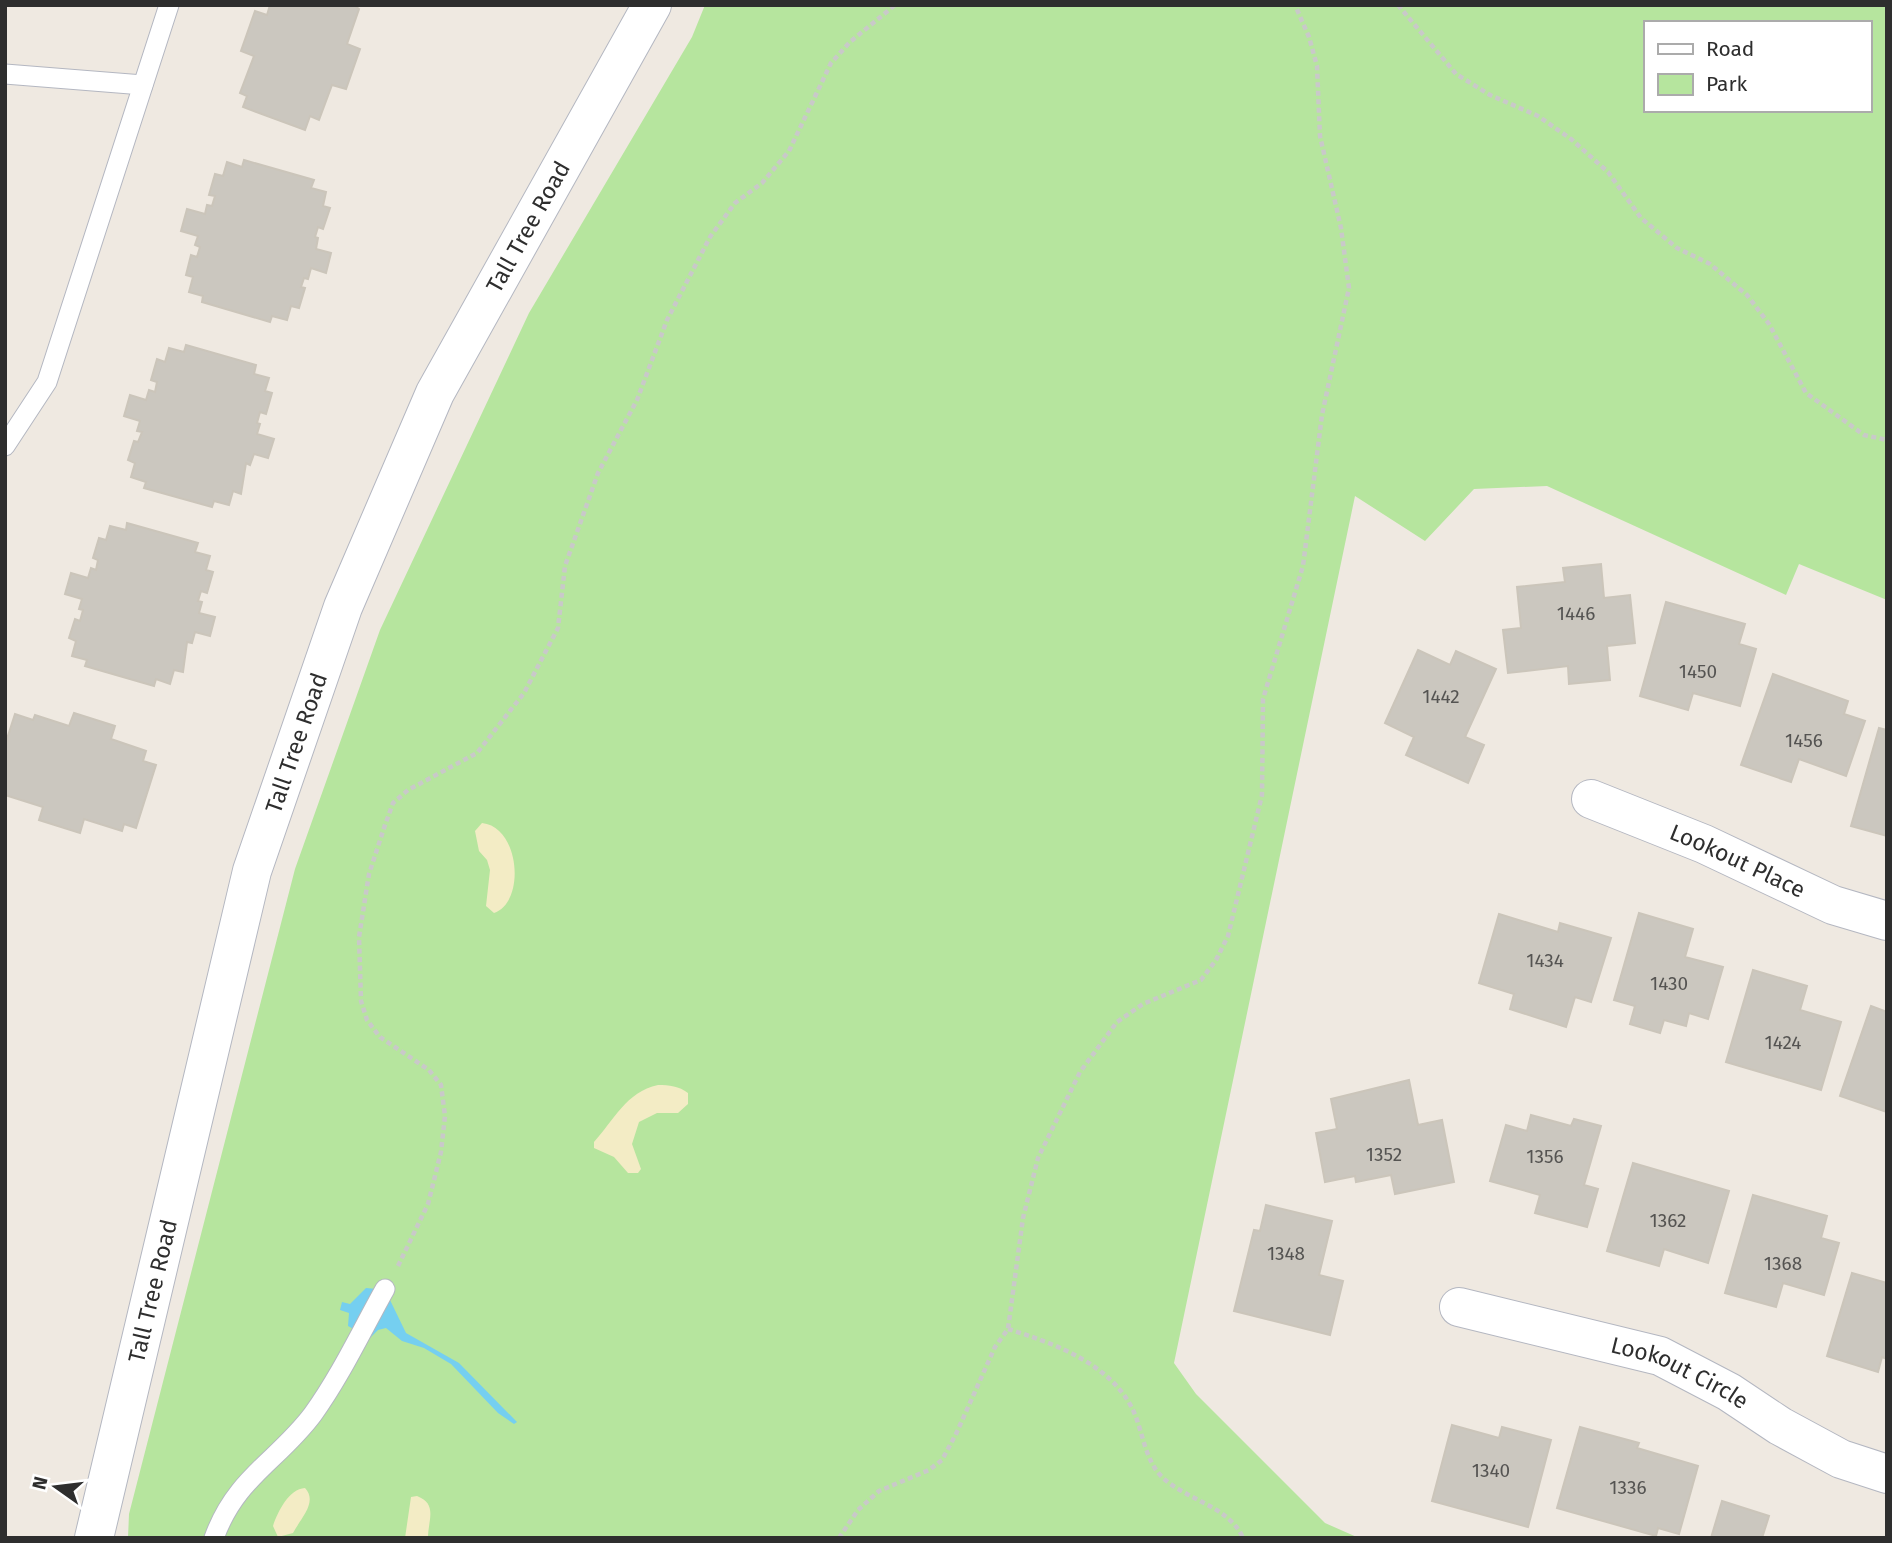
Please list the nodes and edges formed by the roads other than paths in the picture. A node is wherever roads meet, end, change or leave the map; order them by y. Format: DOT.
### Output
graph roads {
  1 [pos="169,5"];
  2 [pos="652,5"];
  3 [pos="5,74"];
  4 [pos="143,85"];
  5 [pos="5,446"];
  6 [pos="1591,799"];
  7 [pos="1887,922"];
  8 [pos="385,1289"];
  9 [pos="1459,1307"];
  10 [pos="1887,1474"];
  11 [pos="94,1538"];
  12 [pos="215,1538"];
  1 -- 4 [label="lane"];
  2 -- 11 [label="street, Tall Tree Road"];
  3 -- 4 [label="lane"];
  4 -- 5 [label="lane"];
  6 -- 7 [label="street, Lookout Place"];
  8 -- 12 [label="lane"];
  9 -- 10 [label="street, Lookout Circle"];
}
